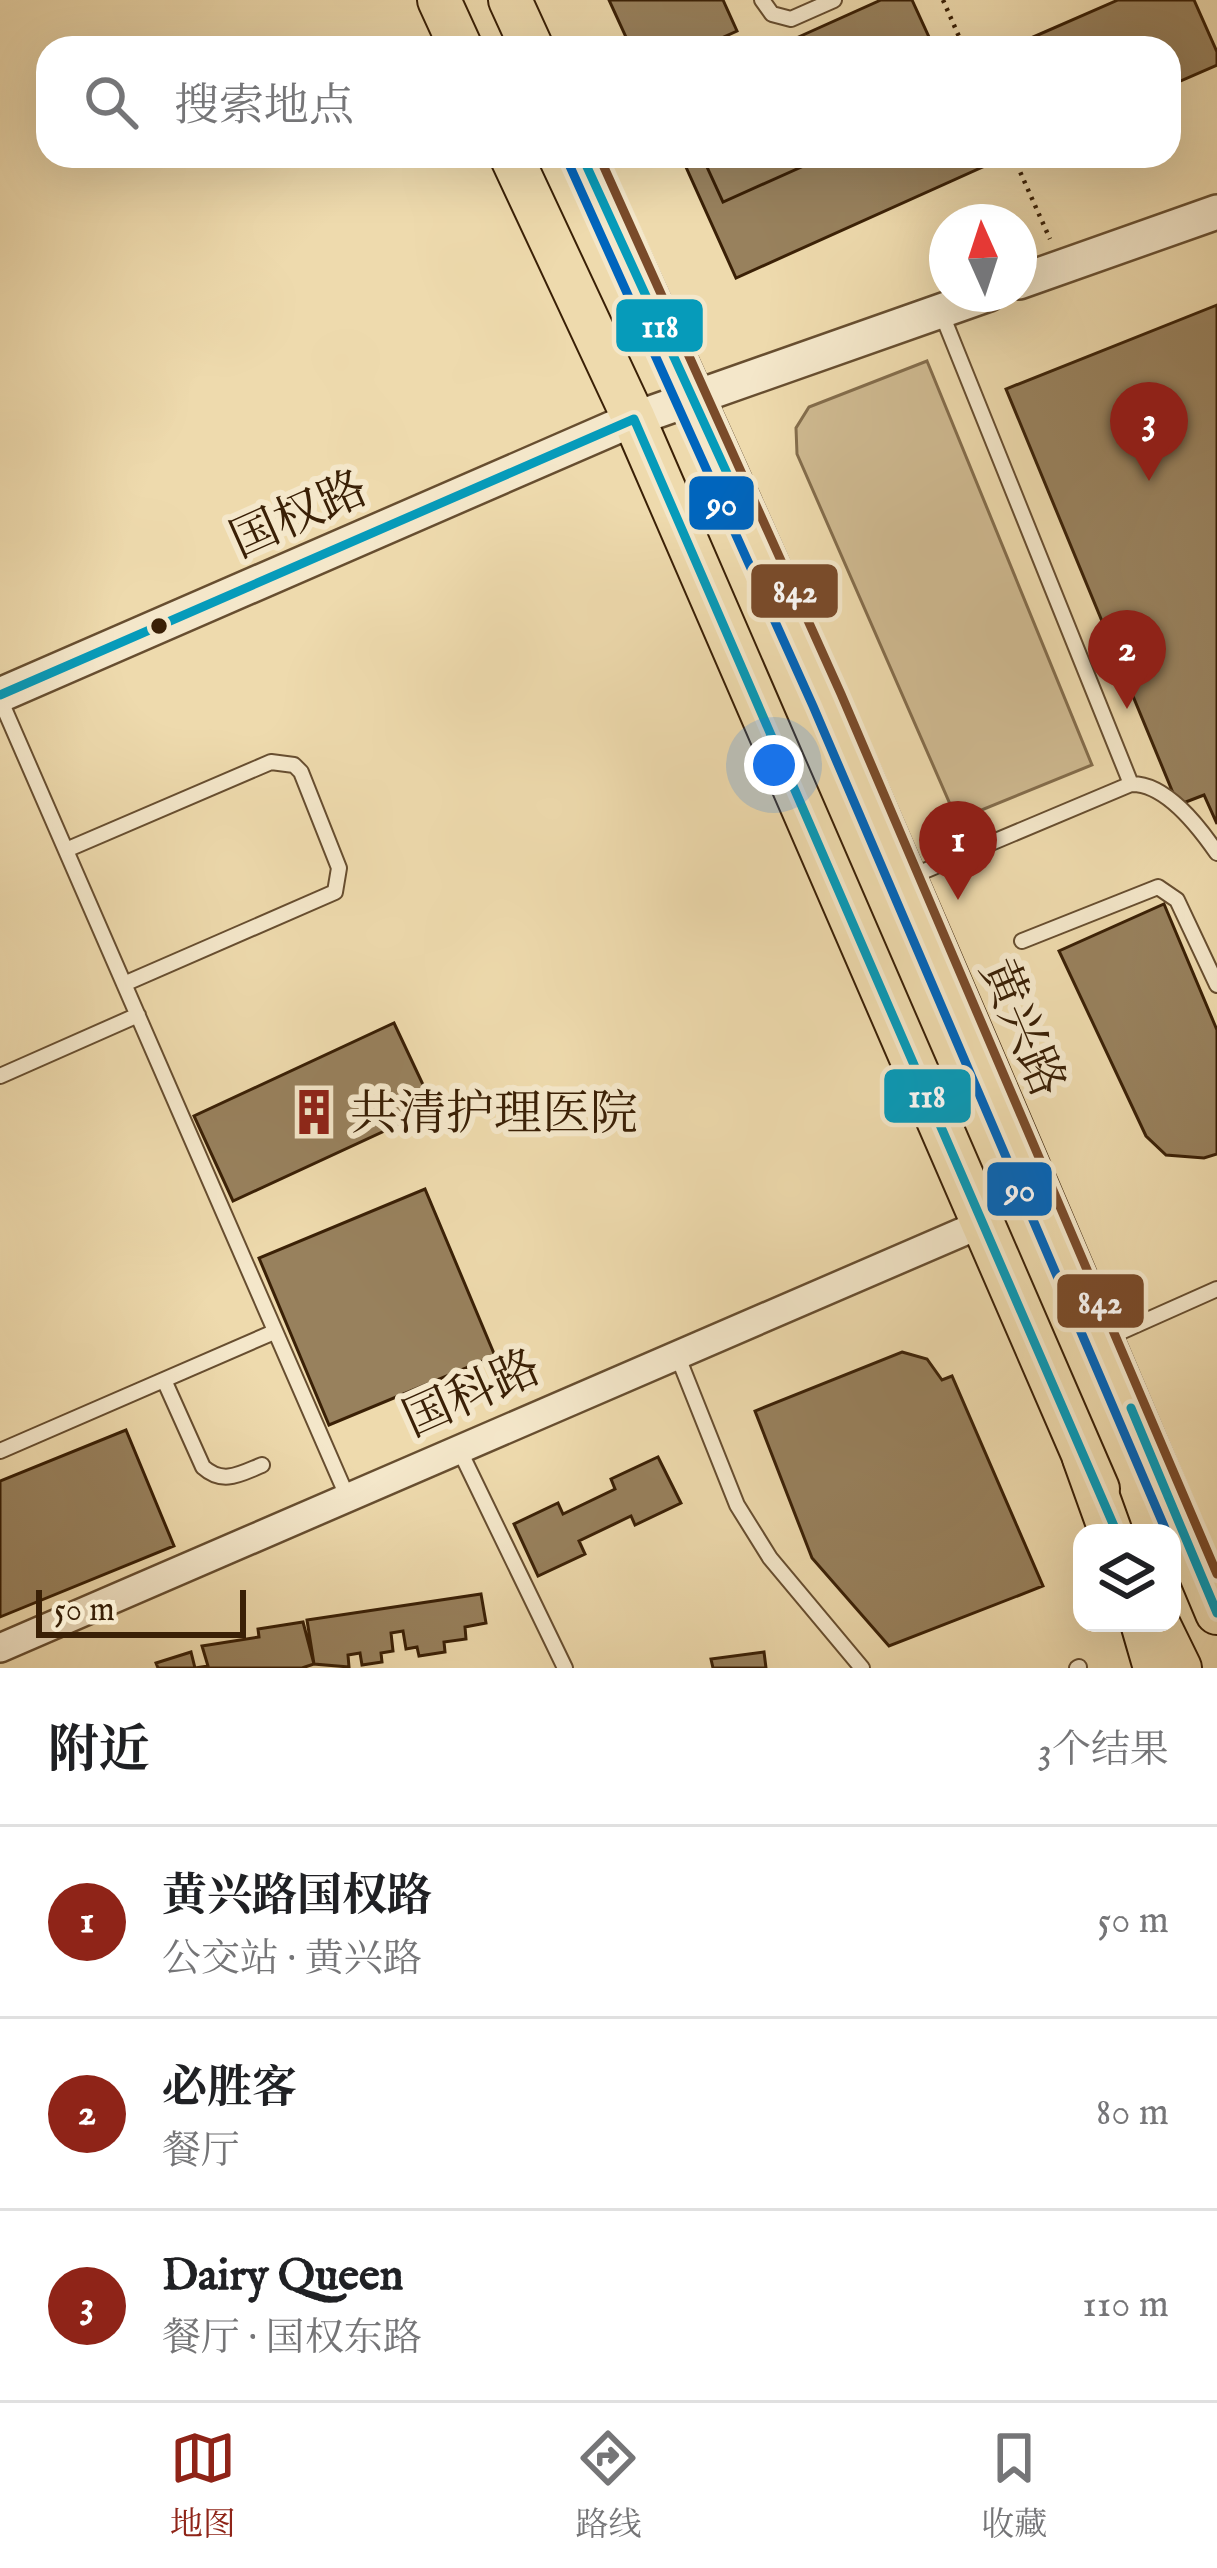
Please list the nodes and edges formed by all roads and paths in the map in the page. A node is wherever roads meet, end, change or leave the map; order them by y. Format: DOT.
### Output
graph roads {
  1 [pos="439,0"];
  2 [pos="510,0"];
  3 [pos="762,0"];
  4 [pos="835,0"];
  5 [pos="943,0"];
  6 [pos="456,36"];
  7 [pos="526,36"];
  8 [pos="959,36"];
  9 [pos="517,168"];
  10 [pos="588,168"];
  11 [pos="1018,168"];
  12 [pos="1217,212"];
  13 [pos="1063,266"];
  14 [pos="1037,275"];
  15 [pos="941,312"];
  16 [pos="696,401"];
  17 [pos="634,418"];
  18 [pos="0,697"];
  19 [pos="1131,784"];
  20 [pos="66,850"];
  21 [pos="1217,853"];
  22 [pos="904,879"];
  23 [pos="1022,941"];
  24 [pos="124,984"];
  25 [pos="1217,985"];
  26 [pos="138,1016"];
  27 [pos="0,1076"];
  28 [pos="981,1224"];
  29 [pos="1217,1289"];
  30 [pos="274,1333"];
  31 [pos="1102,1340"];
  32 [pos="676,1352"];
  33 [pos="164,1380"];
  34 [pos="458,1447"];
  35 [pos="0,1451"];
  36 [pos="262,1465"];
  37 [pos="347,1496"];
  38 [pos="1110,1524"];
  39 [pos="1217,1613"];
  40 [pos="1145,1632"];
  41 [pos="1162,1632"];
  42 [pos="0,1648"];
  43 [pos="565,1668"];
  44 [pos="862,1668"];
  45 [pos="1155,1668"];
  46 [pos="1180,1668"];
  1 -- 6 [label="main road"];
  2 -- 7 [label="main road"];
  3 -- 4 [label="lane"];
  5 -- 8 [label="path"];
  9 -- 17 [label="main road"];
  10 -- 16 [label="main road, 黄兴路"];
  11 -- 13 [label="path"];
  12 -- 13 [label="street"];
  13 -- 14 [label="street"];
  15 -- 16 [label="street, 国权路"];
  15 -- 19 [label="lane"];
  16 -- 17 [label="street, 国权路"];
  16 -- 22 [label="main road, 黄兴路"];
  17 -- 18 [label="street, 国权路"];
  17 -- 28 [label="main road"];
  18 -- 20 [label="lane"];
  19 -- 21 [label="lane"];
  19 -- 22 [label="lane"];
  20 -- 24 [label="lane"];
  20 -- 24 [label="lane"];
  22 -- 31 [label="main road, 黄兴路"];
  23 -- 25 [label="lane"];
  24 -- 26 [label="lane"];
  26 -- 27 [label="lane"];
  26 -- 30 [label="lane"];
  28 -- 32 [label="street, 国科路"];
  28 -- 38 [label="main road"];
  29 -- 31 [label="lane"];
  30 -- 33 [label="lane"];
  30 -- 37 [label="lane"];
  31 -- 39 [label="main road, 黄兴路"];
  32 -- 34 [label="street, 国科路"];
  32 -- 44 [label="lane"];
  33 -- 35 [label="lane"];
  33 -- 36 [label="lane"];
  34 -- 37 [label="street, 国科路"];
  34 -- 43 [label="lane"];
  37 -- 42 [label="street, 国科路"];
  40 -- 45 [label="main road"];
  41 -- 46 [label="main road"];
}
